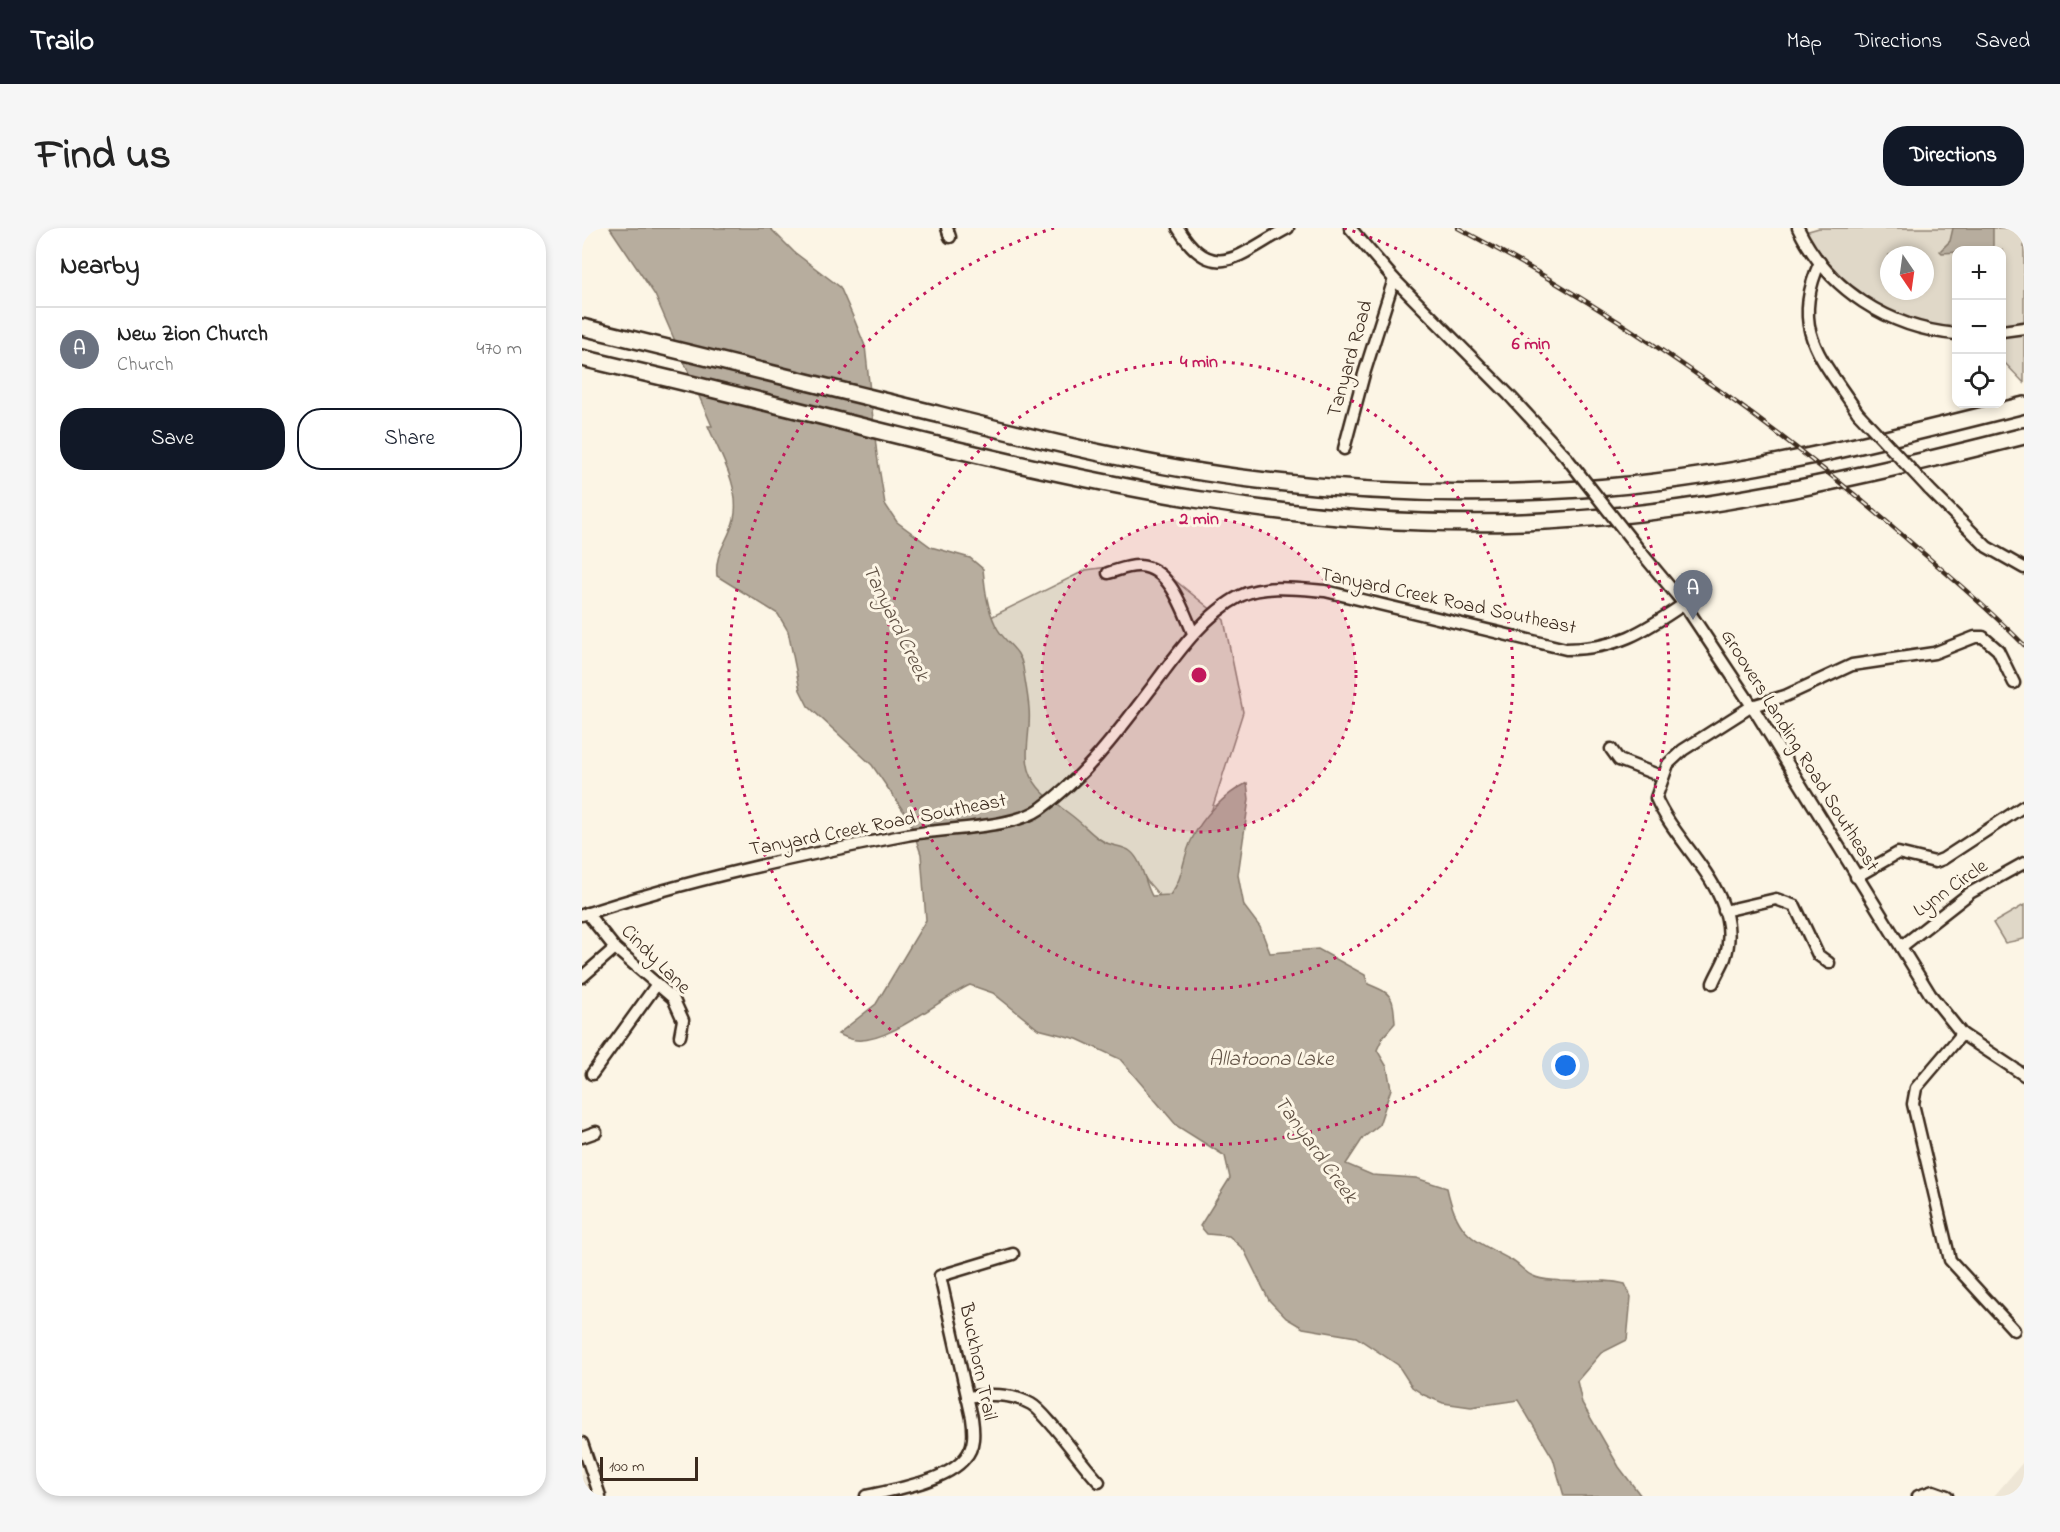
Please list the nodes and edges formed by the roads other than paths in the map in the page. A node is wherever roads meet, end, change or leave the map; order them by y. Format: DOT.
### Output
graph roads {
  1 [pos="1178,228"];
  2 [pos="1288,228"];
  3 [pos="1350,228"];
  4 [pos="1798,228"];
  5 [pos="1820,262"];
  6 [pos="1394,279"];
  7 [pos="582,327"];
  8 [pos="2024,328"];
  9 [pos="2006,330"];
  10 [pos="1952,333"];
  11 [pos="582,358"];
  12 [pos="2024,405"];
  13 [pos="2024,436"];
  14 [pos="1344,449"];
  15 [pos="2024,568"];
  16 [pos="1108,573"];
  17 [pos="1684,604"];
  18 [pos="1193,633"];
  19 [pos="2014,682"];
  20 [pos="1752,706"];
  21 [pos="1611,749"];
  22 [pos="1663,777"];
  23 [pos="2024,806"];
  24 [pos="2024,863"];
  25 [pos="1856,877"];
  26 [pos="1724,911"];
  27 [pos="585,914"];
  28 [pos="1901,947"];
  29 [pos="615,948"];
  30 [pos="1829,963"];
  31 [pos="582,977"];
  32 [pos="1713,983"];
  33 [pos="657,984"];
  34 [pos="1962,1034"];
  35 [pos="680,1036"];
  36 [pos="592,1074"];
  37 [pos="2024,1075"];
  38 [pos="596,1132"];
  39 [pos="582,1137"];
  40 [pos="1013,1254"];
  41 [pos="2014,1330"];
  42 [pos="967,1397"];
  43 [pos="582,1443"];
  44 [pos="1099,1482"];
  45 [pos="888,1494"];
  46 [pos="600,1496"];
  47 [pos="866,1496"];
  48 [pos="1918,1496"];
  49 [pos="1947,1496"];
  1 -- 2 [label="street"];
  3 -- 6 [label="street, Groovers Landing Road Southeast"];
  4 -- 5 [label="street"];
  5 -- 10 [label="street"];
  5 -- 15 [label="street, bridge"];
  6 -- 14 [label="street, Tanyard Road"];
  6 -- 17 [label="street, Groovers Landing Road Southeast, bridge"];
  7 -- 12 [label="highway"];
  8 -- 9 [label="street"];
  11 -- 13 [label="highway"];
  16 -- 18 [label="street"];
  17 -- 18 [label="street, Tanyard Creek Road Southeast"];
  17 -- 20 [label="street, Groovers Landing Road Southeast"];
  18 -- 27 [label="street, Tanyard Creek Road Southeast"];
  19 -- 20 [label="street"];
  20 -- 22 [label="street"];
  20 -- 25 [label="street, Groovers Landing Road Southeast"];
  21 -- 22 [label="street"];
  22 -- 26 [label="street"];
  23 -- 25 [label="street, Lynn Circle"];
  24 -- 28 [label="street, Lynn Circle"];
  25 -- 28 [label="street, Groovers Landing Road Southeast"];
  26 -- 30 [label="street"];
  26 -- 32 [label="street"];
  27 -- 29 [label="street, Cindy Lane"];
  28 -- 34 [label="street, Groovers Landing Road Southeast"];
  29 -- 31 [label="street"];
  29 -- 33 [label="street, Cindy Lane"];
  33 -- 35 [label="street, Cindy Lane"];
  33 -- 36 [label="street"];
  34 -- 37 [label="street, Groovers Landing Road Southeast"];
  34 -- 41 [label="street"];
  38 -- 39 [label="street"];
  40 -- 42 [label="street, Buckhorn Trail"];
  42 -- 44 [label="street"];
  42 -- 45 [label="street, Buckhorn Trail"];
  43 -- 46 [label="street"];
  45 -- 47 [label="street, Buckhorn Trail"];
  48 -- 49 [label="street"];
}
